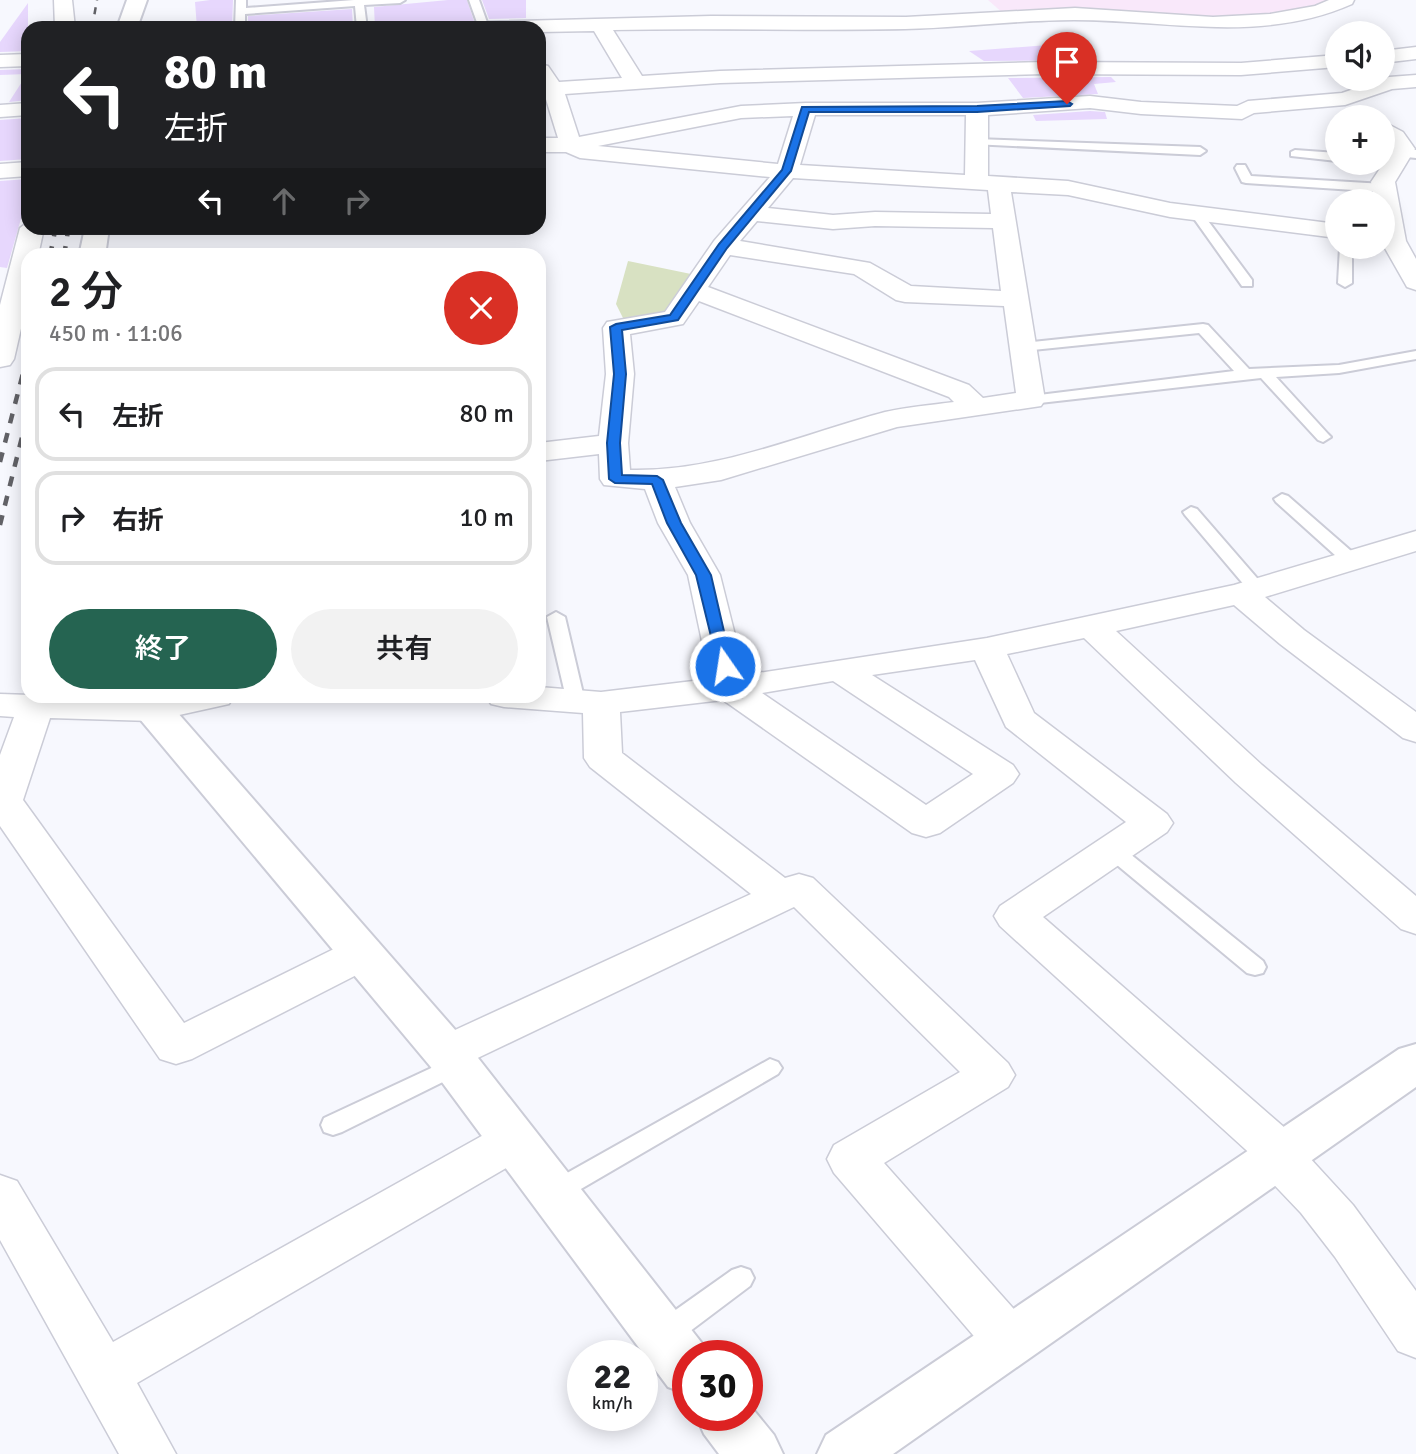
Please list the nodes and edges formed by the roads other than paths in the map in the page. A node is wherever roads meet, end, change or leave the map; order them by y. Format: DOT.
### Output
graph roads {
  1 [pos="63,0"];
  2 [pos="137,0"];
  3 [pos="400,0"];
  4 [pos="474,0"];
  5 [pos="609,0"];
  6 [pos="698,0"];
  7 [pos="810,0"];
  8 [pos="959,0"];
  9 [pos="1345,0"];
  10 [pos="359,1"];
  11 [pos="241,5"];
  12 [pos="981,19"];
  13 [pos="1270,20"];
  14 [pos="64,21"];
  15 [pos="130,21"];
  16 [pos="361,21"];
  17 [pos="482,21"];
  18 [pos="711,22"];
  19 [pos="828,22"];
  20 [pos="611,24"];
  21 [pos="546,26"];
  22 [pos="1293,32"];
  23 [pos="1008,40"];
  24 [pos="1315,44"];
  25 [pos="1325,49"];
  26 [pos="1416,53"];
  27 [pos="1395,55"];
  28 [pos="708,59"];
  29 [pos="21,60"];
  30 [pos="0,61"];
  31 [pos="1325,62"];
  32 [pos="1044,68"];
  33 [pos="720,77"];
  34 [pos="1395,81"];
  35 [pos="1416,81"];
  36 [pos="636,84"];
  37 [pos="546,90"];
  38 [pos="1372,91"];
  39 [pos="1090,102"];
  40 [pos="806,109"];
  41 [pos="977,109"];
  42 [pos="21,110"];
  43 [pos="0,111"];
  44 [pos="741,112"];
  45 [pos="1395,137"];
  46 [pos="976,142"];
  47 [pos="546,145"];
  48 [pos="571,145"];
  49 [pos="1200,151"];
  50 [pos="1295,155"];
  51 [pos="1325,156"];
  52 [pos="1399,157"];
  53 [pos="1241,167"];
  54 [pos="786,171"];
  55 [pos="987,182"];
  56 [pos="1384,188"];
  57 [pos="751,213"];
  58 [pos="1196,213"];
  59 [pos="1004,221"];
  60 [pos="1325,229"];
  61 [pos="1398,240"];
  62 [pos="723,246"];
  63 [pos="21,254"];
  64 [pos="1346,259"];
  65 [pos="1416,282"];
  66 [pos="9,283"];
  67 [pos="1247,283"];
  68 [pos="1345,283"];
  69 [pos="693,289"];
  70 [pos="1016,299"];
  71 [pos="6,320"];
  72 [pos="1023,347"];
  73 [pos="1416,355"];
  74 [pos="0,359"];
  75 [pos="1264,372"];
  76 [pos="1245,374"];
  77 [pos="1031,400"];
  78 [pos="977,407"];
  79 [pos="1323,437"];
  80 [pos="613,443"];
  81 [pos="546,451"];
  82 [pos="657,480"];
  83 [pos="1282,499"];
  84 [pos="1191,512"];
  85 [pos="1416,541"];
  86 [pos="1352,561"];
  87 [pos="1249,591"];
  88 [pos="556,617"];
  89 [pos="1091,626"];
  90 [pos="988,648"];
  91 [pos="839,669"];
  92 [pos="730,688"];
  93 [pos="546,699"];
  94 [pos="148,703"];
  95 [pos="589,703"];
  96 [pos="18,706"];
  97 [pos="1416,730"];
  98 [pos="1112,850"];
  99 [pos="781,896"];
  100 [pos="1416,919"];
  101 [pos="363,953"];
  102 [pos="1255,967"];
  103 [pos="452,1059"];
  104 [pos="1416,1062"];
  105 [pos="770,1068"];
  106 [pos="333,1125"];
  107 [pos="513,1141"];
  108 [pos="1282,1157"];
  109 [pos="553,1193"];
  110 [pos="0,1195"];
  111 [pos="741,1278"];
  112 [pos="1416,1335"];
  113 [pos="686,1340"];
  114 [pos="1009,1340"];
  115 [pos="672,1348"];
  116 [pos="105,1374"];
  117 [pos="736,1431"];
  118 [pos="149,1454"];
  119 [pos="754,1454"];
  120 [pos="846,1454"];
  1 -- 14 [label="street"];
  2 -- 15 [label="street"];
  3 -- 10 [label="lane"];
  4 -- 17 [label="lane"];
  5 -- 20 [label="street"];
  6 -- 18 [label="street"];
  7 -- 19 [label="street"];
  8 -- 12 [label="street"];
  9 -- 13 [label="street"];
  10 -- 11 [label="lane"];
  10 -- 16 [label="lane"];
  12 -- 13 [label="street"];
  12 -- 19 [label="street"];
  12 -- 23 [label="street"];
  13 -- 22 [label="street"];
  18 -- 19 [label="street"];
  18 -- 20 [label="street"];
  20 -- 21 [label="street"];
  20 -- 23 [label="street"];
  20 -- 36 [label="street"];
  23 -- 32 [label="street"];
  24 -- 25 [label="street"];
  26 -- 27 [label="street"];
  28 -- 33 [label="street"];
  29 -- 30 [label="street"];
  31 -- 32 [label="street"];
  32 -- 33 [label="street"];
  32 -- 39 [label="street"];
  33 -- 36 [label="street"];
  33 -- 44 [label="street"];
  34 -- 35 [label="street"];
  36 -- 37 [label="street"];
  37 -- 48 [label="street"];
  38 -- 39 [label="street"];
  39 -- 41 [label="street"];
  40 -- 41 [label="street"];
  40 -- 44 [label="street"];
  40 -- 54 [label="street"];
  41 -- 46 [label="street"];
  42 -- 43 [label="street"];
  44 -- 48 [label="street"];
  45 -- 52 [label="street"];
  46 -- 49 [label="lane"];
  46 -- 55 [label="street"];
  47 -- 48 [label="street"];
  48 -- 54 [label="street"];
  50 -- 51 [label="lane"];
  52 -- 56 [label="street"];
  53 -- 56 [label="lane"];
  54 -- 55 [label="street"];
  54 -- 57 [label="street"];
  55 -- 58 [label="street"];
  55 -- 59 [label="street"];
  56 -- 61 [label="street"];
  57 -- 59 [label="street"];
  57 -- 62 [label="street"];
  58 -- 60 [label="street"];
  58 -- 67 [label="lane"];
  59 -- 70 [label="street"];
  61 -- 65 [label="street"];
  62 -- 69 [label="street"];
  62 -- 70 [label="street"];
  63 -- 66 [label="street"];
  64 -- 68 [label="lane"];
  66 -- 71 [label="street"];
  69 -- 78 [label="street"];
  69 -- 80 [label="street"];
  70 -- 72 [label="street"];
  71 -- 74 [label="street"];
  72 -- 76 [label="lane"];
  72 -- 77 [label="street"];
  73 -- 75 [label="lane"];
  75 -- 76 [label="lane"];
  75 -- 79 [label="lane"];
  76 -- 77 [label="lane"];
  77 -- 78 [label="street"];
  78 -- 82 [label="street"];
  80 -- 81 [label="street"];
  80 -- 82 [label="street"];
  82 -- 92 [label="street"];
  83 -- 86 [label="lane"];
  84 -- 87 [label="lane"];
  85 -- 86 [label="street"];
  86 -- 87 [label="street"];
  87 -- 89 [label="street"];
  87 -- 97 [label="street"];
  88 -- 95 [label="lane"];
  89 -- 90 [label="street"];
  89 -- 100 [label="street"];
  90 -- 91 [label="street"];
  90 -- 98 [label="street"];
  91 -- 92 [label="street"];
  91 -- 92 [label="street"];
  92 -- 95 [label="street"];
  93 -- 95 [label="street"];
  94 -- 96 [label="street"];
  94 -- 101 [label="street"];
  95 -- 99 [label="street"];
  96 -- 101 [label="street"];
  98 -- 102 [label="lane"];
  98 -- 108 [label="street"];
  99 -- 103 [label="street"];
  99 -- 114 [label="street"];
  101 -- 103 [label="street"];
  103 -- 106 [label="lane"];
  103 -- 107 [label="street"];
  104 -- 108 [label="street"];
  105 -- 109 [label="lane"];
  107 -- 109 [label="street"];
  107 -- 116 [label="street"];
  108 -- 112 [label="street"];
  108 -- 114 [label="street"];
  109 -- 115 [label="street"];
  110 -- 116 [label="street"];
  111 -- 113 [label="lane"];
  114 -- 120 [label="street"];
  116 -- 118 [label="street"];
  117 -- 119 [label="street"];
}
